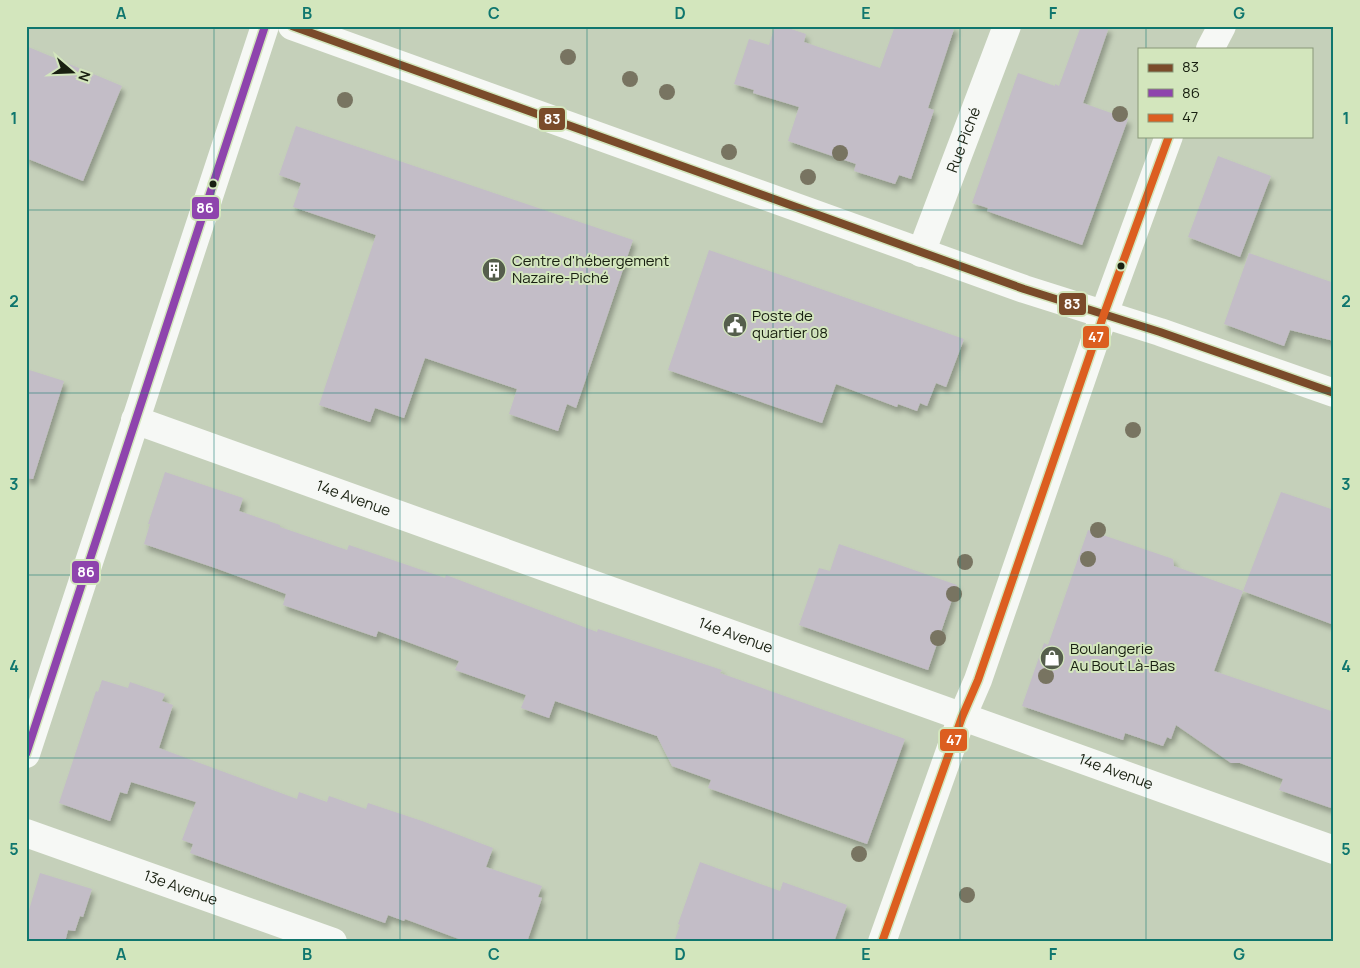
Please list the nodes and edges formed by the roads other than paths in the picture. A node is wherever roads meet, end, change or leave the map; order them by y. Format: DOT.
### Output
graph roads {
  1 [pos="265,26"];
  2 [pos="292,26"];
  3 [pos="1007,26"];
  4 [pos="1222,26"];
  5 [pos="1211,48"];
  6 [pos="1169,138"];
  7 [pos="921,253"];
  8 [pos="1104,314"];
  9 [pos="1334,393"];
  10 [pos="135,420"];
  11 [pos="962,717"];
  12 [pos="26,754"];
  13 [pos="26,833"];
  14 [pos="1334,850"];
  15 [pos="334,942"];
  16 [pos="882,942"];
  1 -- 10 [label="street"];
  2 -- 7 [label="street"];
  3 -- 7 [label="street, Rue Piché"];
  4 -- 5 [label="street"];
  6 -- 8 [label="street"];
  7 -- 8 [label="street"];
  8 -- 9 [label="street"];
  8 -- 11 [label="street"];
  10 -- 11 [label="street, 14e Avenue"];
  10 -- 12 [label="street"];
  11 -- 14 [label="street, 14e Avenue"];
  11 -- 16 [label="street"];
  13 -- 15 [label="street, 13e Avenue"];
}
